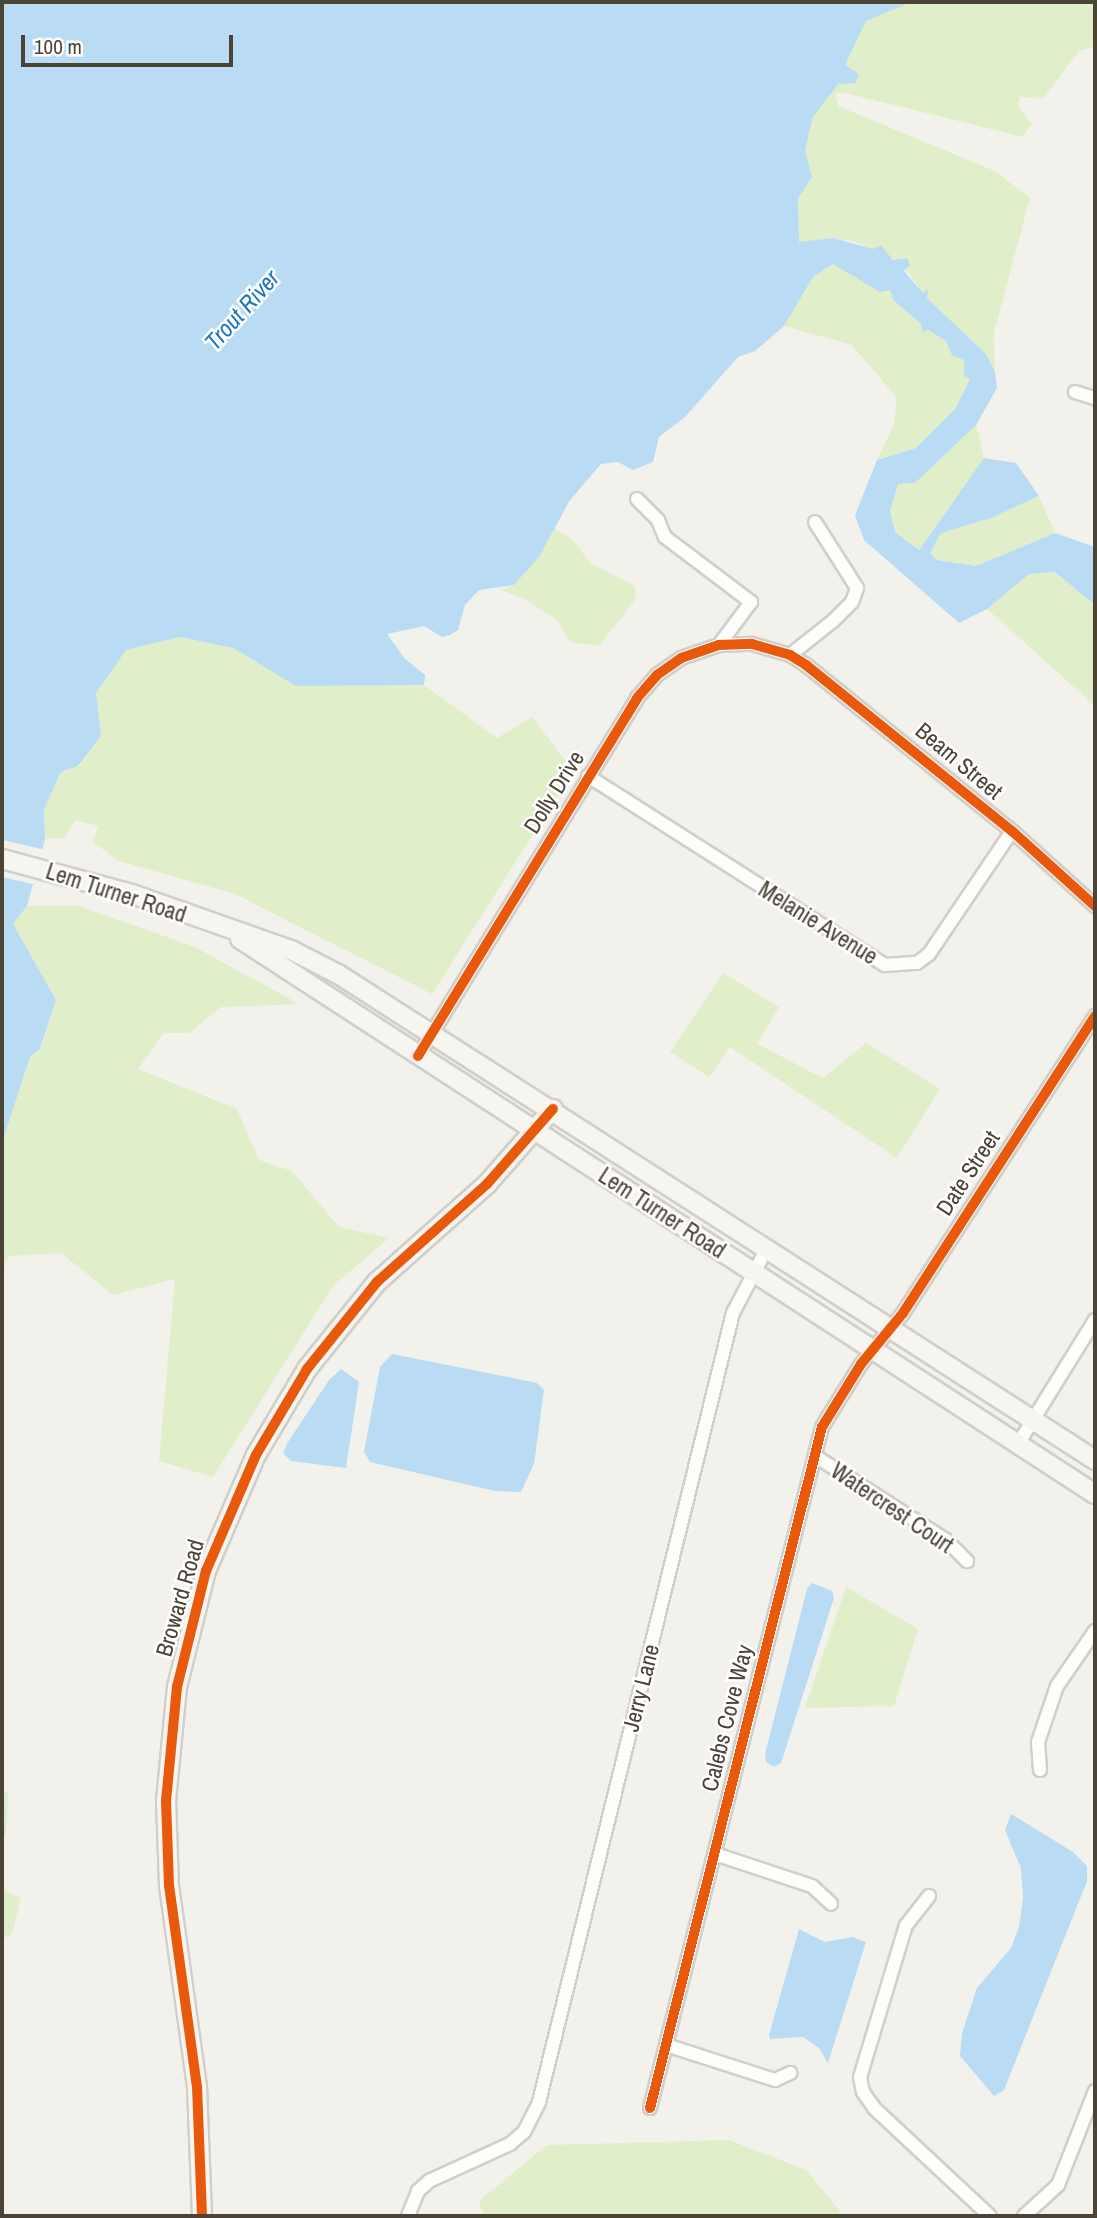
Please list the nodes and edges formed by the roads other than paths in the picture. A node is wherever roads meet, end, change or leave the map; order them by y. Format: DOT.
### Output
graph roads {
  1 [pos="1074,392"];
  2 [pos="1095,398"];
  3 [pos="637,499"];
  4 [pos="815,522"];
  5 [pos="719,645"];
  6 [pos="790,655"];
  7 [pos="588,776"];
  8 [pos="1012,831"];
  9 [pos="2,859"];
  10 [pos="1095,906"];
  11 [pos="229,931"];
  12 [pos="1095,1016"];
  13 [pos="433,1032"];
  14 [pos="418,1056"];
  15 [pos="553,1109"];
  16 [pos="536,1132"];
  17 [pos="767,1248"];
  18 [pos="753,1272"];
  19 [pos="1095,1320"];
  20 [pos="891,1327"];
  21 [pos="872,1350"];
  22 [pos="1031,1419"];
  23 [pos="1018,1444"];
  24 [pos="815,1456"];
  25 [pos="1095,1460"];
  26 [pos="1095,1494"];
  27 [pos="967,1561"];
  28 [pos="1095,1631"];
  29 [pos="1040,1770"];
  30 [pos="715,1854"];
  31 [pos="929,1896"];
  32 [pos="831,1904"];
  33 [pos="666,2045"];
  34 [pos="790,2073"];
  35 [pos="1095,2091"];
  36 [pos="650,2108"];
  37 [pos="202,2216"];
  38 [pos="408,2216"];
  39 [pos="990,2216"];
  40 [pos="1024,2216"];
  1 -- 2 [label="street"];
  3 -- 5 [label="street"];
  4 -- 6 [label="street"];
  5 -- 6 [label="street, Dolly Drive"];
  5 -- 7 [label="street, Dolly Drive"];
  6 -- 8 [label="street, Beam Street"];
  7 -- 8 [label="street, Melanie Avenue"];
  7 -- 13 [label="street, Dolly Drive"];
  8 -- 10 [label="street, Beam Street"];
  9 -- 11 [label="main road, Lem Turner Road"];
  11 -- 13 [label="main road, Lem Turner Road"];
  11 -- 14 [label="main road, Lem Turner Road"];
  12 -- 20 [label="street, Date Street"];
  13 -- 14 [label="street, Dolly Drive"];
  13 -- 15 [label="main road, Lem Turner Road"];
  14 -- 16 [label="main road, Lem Turner Road"];
  15 -- 16 [label="main road, Broward Road"];
  15 -- 17 [label="main road, Lem Turner Road"];
  16 -- 18 [label="main road, Lem Turner Road"];
  16 -- 37 [label="main road, Broward Road"];
  17 -- 18 [label="street, Jerry Lane"];
  17 -- 20 [label="main road, Lem Turner Road"];
  18 -- 21 [label="main road, Lem Turner Road"];
  18 -- 38 [label="street, Jerry Lane"];
  19 -- 22 [label="street"];
  20 -- 21 [label="street, Date Street"];
  20 -- 22 [label="main road, Lem Turner Road"];
  21 -- 23 [label="main road, Lem Turner Road"];
  21 -- 24 [label="street, Calebs Cove Way"];
  22 -- 23 [label="street"];
  22 -- 25 [label="main road, Lem Turner Road"];
  23 -- 26 [label="main road, Lem Turner Road"];
  24 -- 27 [label="street, Watercrest Court"];
  24 -- 30 [label="street, Calebs Cove Way"];
  28 -- 29 [label="street"];
  30 -- 32 [label="street"];
  30 -- 33 [label="street, Calebs Cove Way"];
  31 -- 39 [label="street"];
  33 -- 34 [label="street"];
  33 -- 36 [label="street, Calebs Cove Way"];
  35 -- 40 [label="street"];
}
